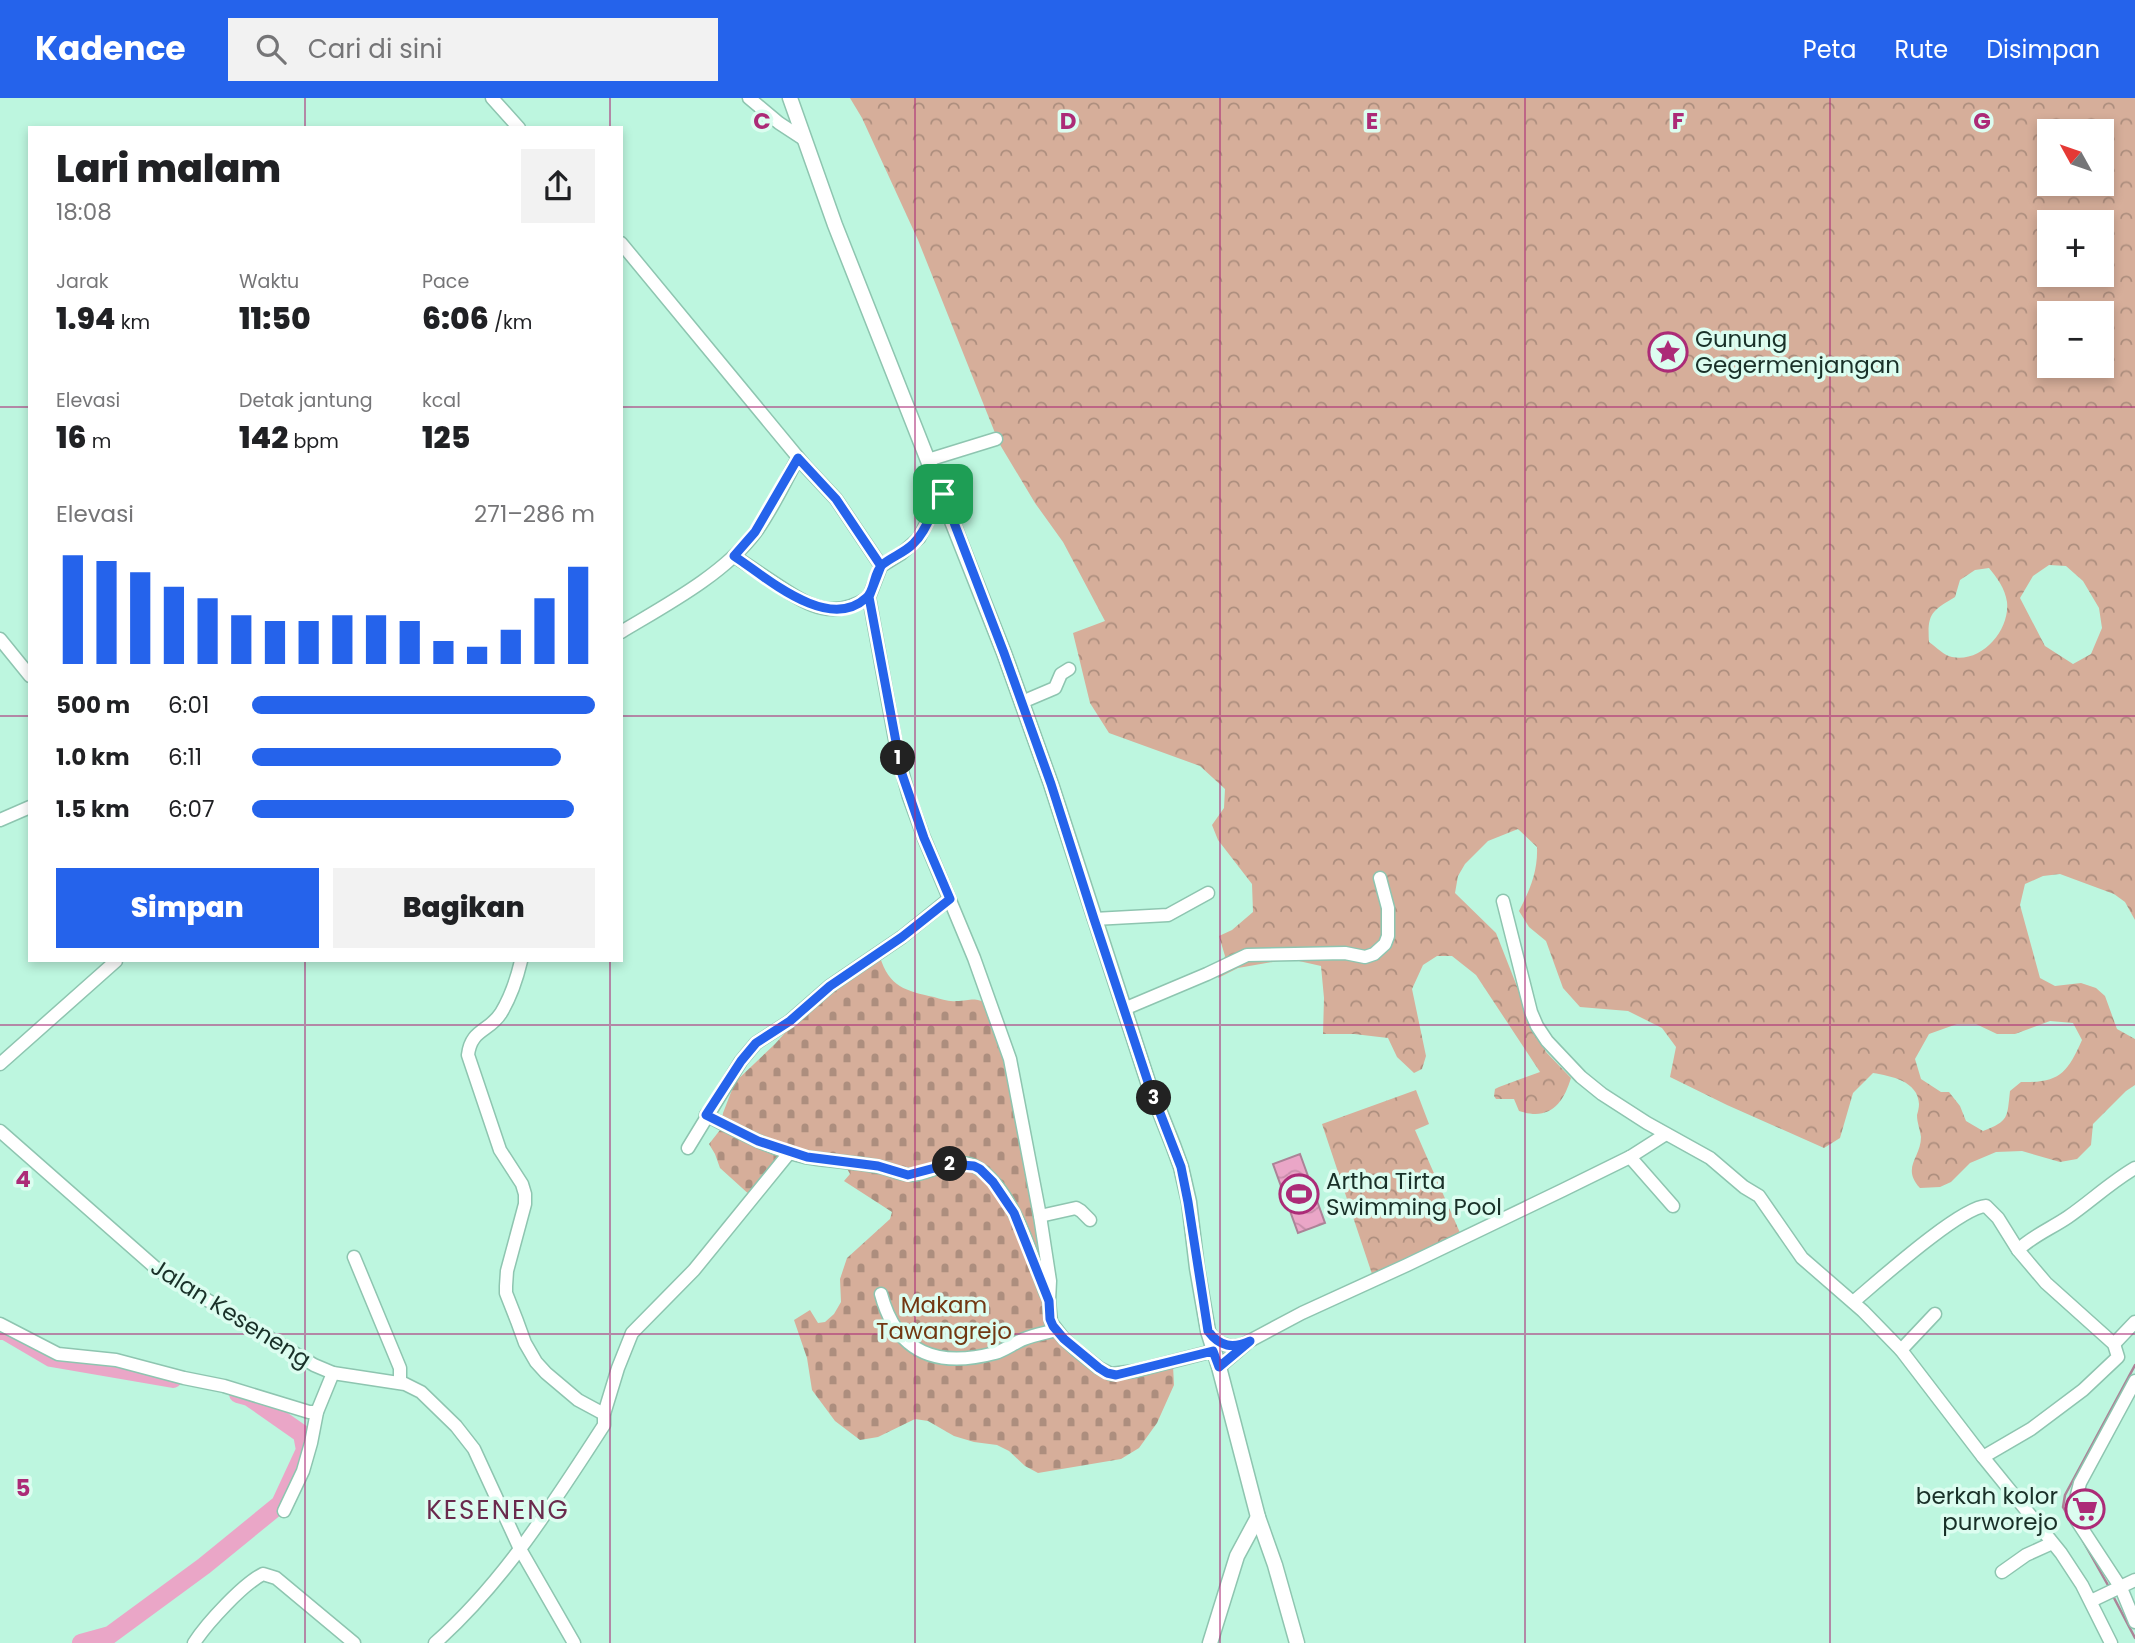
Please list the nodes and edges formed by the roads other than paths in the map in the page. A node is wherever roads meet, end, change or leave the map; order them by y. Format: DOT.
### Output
graph roads {
  1 [pos="492,98"];
  2 [pos="749,98"];
  3 [pos="790,98"];
  4 [pos="517,126"];
  5 [pos="805,140"];
  6 [pos="623,245"];
  7 [pos="996,439"];
  8 [pos="798,458"];
  9 [pos="928,460"];
  10 [pos="943,494"];
  11 [pos="734,556"];
  12 [pos="881,566"];
  13 [pos="869,597"];
  14 [pos="623,631"];
  15 [pos="0,639"];
  16 [pos="1069,669"];
  17 [pos="28,674"];
  18 [pos="1022,702"];
  19 [pos="28,808"];
  20 [pos="0,820"];
  21 [pos="1380,878"];
  22 [pos="1208,893"];
  23 [pos="950,899"];
  24 [pos="1503,901"];
  25 [pos="1094,919"];
  26 [pos="116,962"];
  27 [pos="521,962"];
  28 [pos="1124,1009"];
  29 [pos="0,1064"];
  30 [pos="706,1115"];
  31 [pos="0,1131"];
  32 [pos="1666,1134"];
  33 [pos="688,1148"];
  34 [pos="790,1152"];
  35 [pos="1630,1157"];
  36 [pos="2135,1168"];
  37 [pos="1673,1206"];
  38 [pos="1040,1216"];
  39 [pos="1090,1220"];
  40 [pos="2018,1250"];
  41 [pos="354,1257"];
  42 [pos="881,1294"];
  43 [pos="1049,1301"];
  44 [pos="1853,1302"];
  45 [pos="1935,1314"];
  46 [pos="2135,1322"];
  47 [pos="0,1324"];
  48 [pos="1056,1330"];
  49 [pos="1208,1331"];
  50 [pos="1250,1341"];
  51 [pos="2114,1344"];
  52 [pos="1901,1350"];
  53 [pos="1213,1351"];
  54 [pos="1219,1367"];
  55 [pos="333,1373"];
  56 [pos="2135,1381"];
  57 [pos="400,1382"];
  58 [pos="317,1412"];
  59 [pos="604,1414"];
  60 [pos="1983,1457"];
  61 [pos="284,1511"];
  62 [pos="1258,1517"];
  63 [pos="2050,1540"];
  64 [pos="520,1549"];
  65 [pos="2002,1572"];
  66 [pos="2135,1580"];
  67 [pos="2119,1589"];
  68 [pos="2096,1598"];
  69 [pos="2135,1622"];
  70 [pos="194,1643"];
  71 [pos="354,1643"];
  72 [pos="435,1643"];
  73 [pos="575,1643"];
  74 [pos="1210,1643"];
  75 [pos="1297,1643"];
  76 [pos="2111,1643"];
  1 -- 4 [label="street"];
  2 -- 5 [label="street"];
  3 -- 5 [label="main road"];
  5 -- 9 [label="main road"];
  6 -- 8 [label="street"];
  7 -- 9 [label="street"];
  8 -- 11 [label="street"];
  8 -- 12 [label="street"];
  9 -- 10 [label="main road"];
  10 -- 12 [label="street"];
  10 -- 18 [label="main road"];
  11 -- 13 [label="street"];
  11 -- 14 [label="street"];
  12 -- 13 [label="street"];
  13 -- 23 [label="street"];
  15 -- 17 [label="street"];
  16 -- 18 [label="street"];
  18 -- 25 [label="main road"];
  19 -- 20 [label="street"];
  21 -- 28 [label="street"];
  22 -- 25 [label="street"];
  23 -- 30 [label="street"];
  23 -- 38 [label="street"];
  24 -- 32 [label="street"];
  25 -- 28 [label="main road"];
  26 -- 29 [label="street"];
  27 -- 59 [label="street"];
  28 -- 49 [label="main road"];
  30 -- 33 [label="street"];
  30 -- 34 [label="street"];
  31 -- 55 [label="street, Jalan Keseneng"];
  32 -- 35 [label="street"];
  32 -- 44 [label="street"];
  34 -- 43 [label="street"];
  34 -- 59 [label="street"];
  35 -- 37 [label="street"];
  35 -- 50 [label="street"];
  36 -- 40 [label="street"];
  38 -- 39 [label="street"];
  38 -- 43 [label="street"];
  40 -- 44 [label="street"];
  40 -- 51 [label="street"];
  41 -- 57 [label="street"];
  42 -- 48 [label="street"];
  43 -- 48 [label="street"];
  44 -- 52 [label="street"];
  45 -- 52 [label="street"];
  46 -- 51 [label="street"];
  47 -- 58 [label="street"];
  48 -- 53 [label="street"];
  49 -- 50 [label="street"];
  49 -- 53 [label="main road"];
  50 -- 54 [label="street"];
  51 -- 60 [label="street"];
  52 -- 60 [label="street"];
  53 -- 54 [label="main road"];
  54 -- 62 [label="main road"];
  55 -- 57 [label="street, Jalan Keseneng"];
  55 -- 58 [label="street"];
  56 -- 67 [label="street"];
  57 -- 64 [label="street, Jalan Keseneng"];
  58 -- 61 [label="street"];
  59 -- 64 [label="street"];
  60 -- 63 [label="street"];
  62 -- 74 [label="main road"];
  62 -- 75 [label="main road"];
  63 -- 65 [label="street"];
  63 -- 68 [label="street"];
  64 -- 72 [label="street"];
  64 -- 73 [label="street, Jalan Keseneng"];
  66 -- 67 [label="street"];
  67 -- 68 [label="street"];
  67 -- 69 [label="street"];
  68 -- 76 [label="street"];
  70 -- 71 [label="street"];
}
